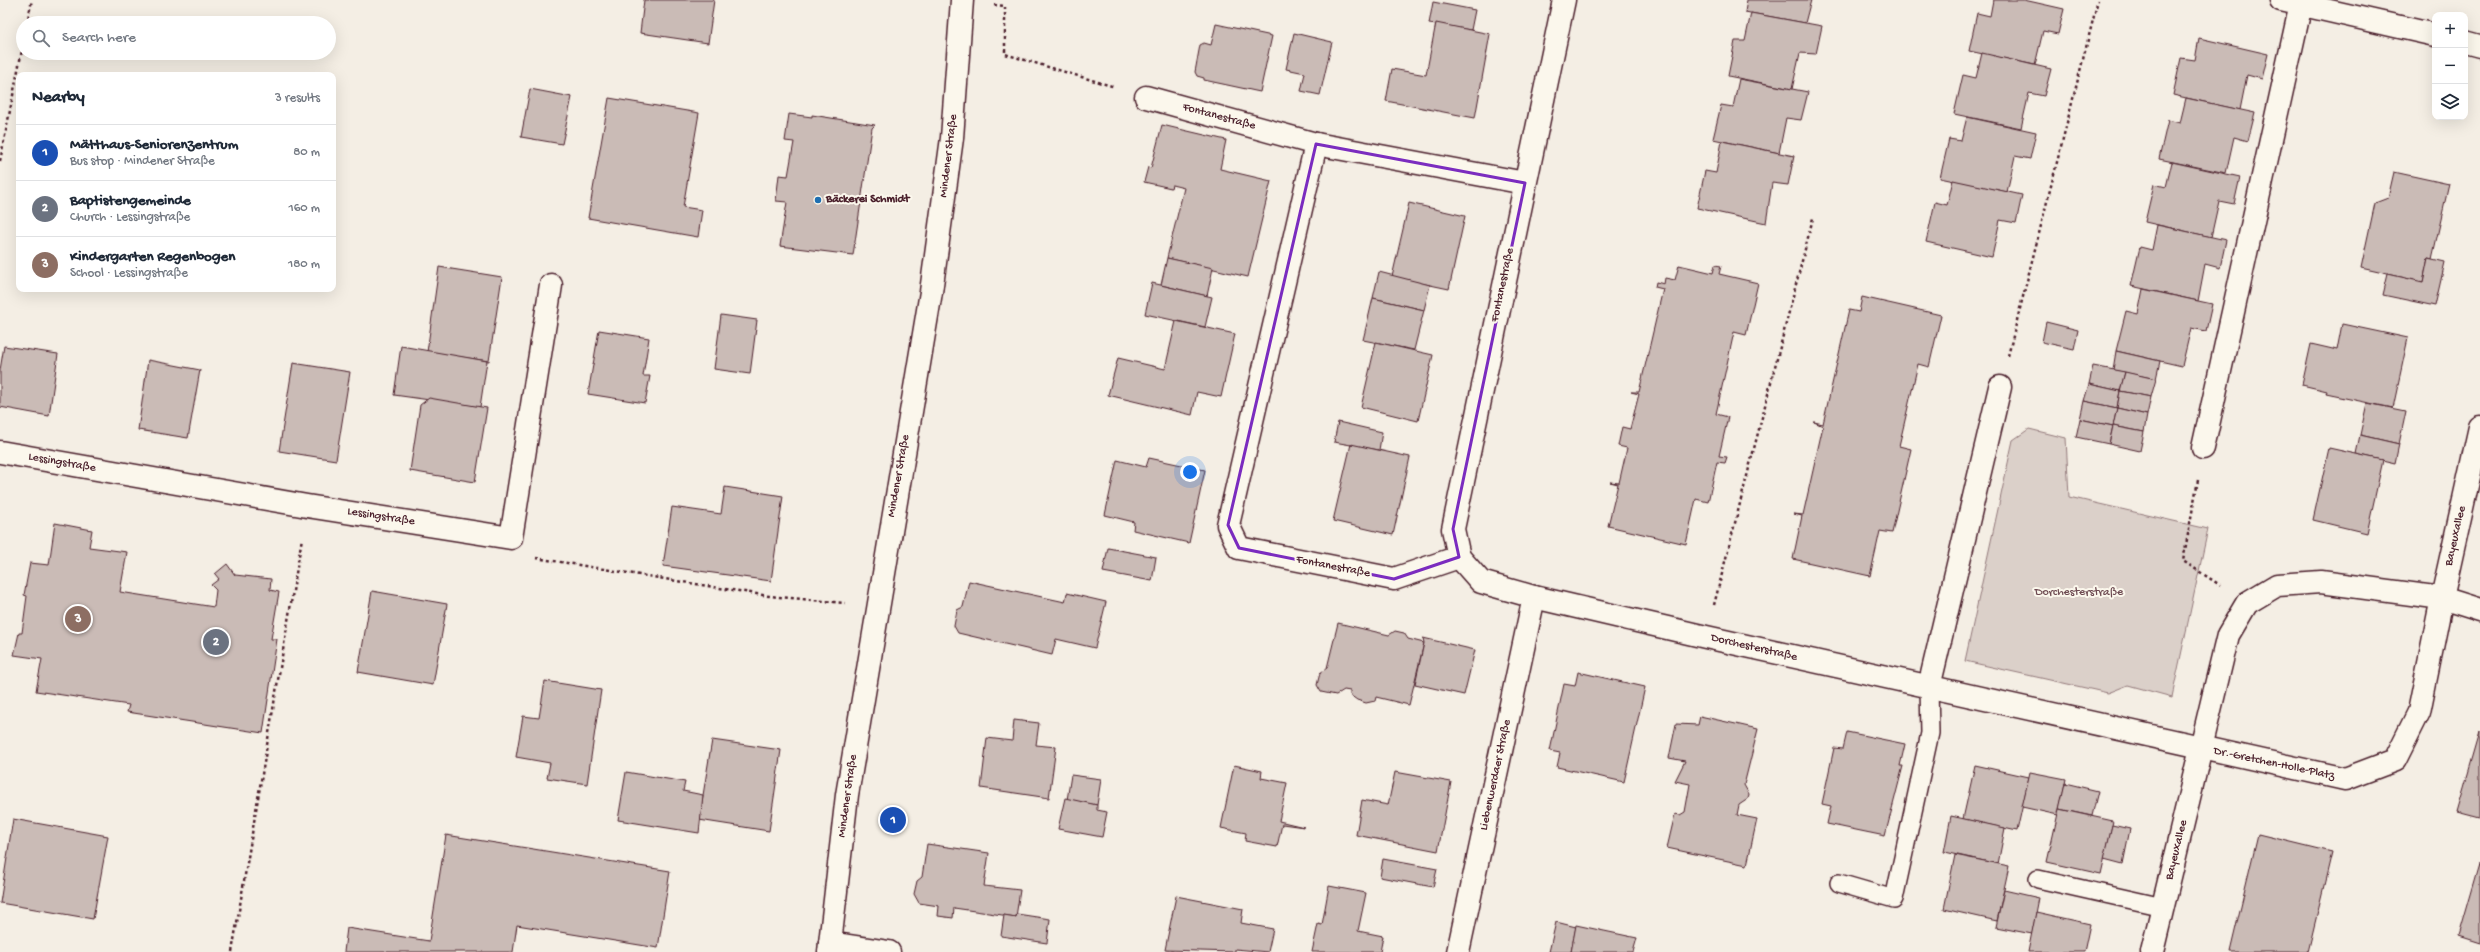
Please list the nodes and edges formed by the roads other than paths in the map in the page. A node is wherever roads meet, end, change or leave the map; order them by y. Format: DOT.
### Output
graph roads {
  1 [pos="1564,0"];
  2 [pos="962,1"];
  3 [pos="2291,2"];
  4 [pos="2432,34"];
  5 [pos="2468,43"];
  6 [pos="2480,46"];
  7 [pos="1146,97"];
  8 [pos="1316,144"];
  9 [pos="1525,183"];
  10 [pos="551,285"];
  11 [pos="2000,387"];
  12 [pos="2480,427"];
  13 [pos="2203,448"];
  14 [pos="0,452"];
  15 [pos="1459,557"];
  16 [pos="1534,597"];
  17 [pos="2442,598"];
  18 [pos="2480,610"];
  19 [pos="1929,687"];
  20 [pos="2201,748"];
  21 [pos="2038,879"];
  22 [pos="1839,884"];
  23 [pos="2163,908"];
  24 [pos="830,947"];
  25 [pos="889,952"];
  26 [pos="1458,952"];
  27 [pos="2152,952"];
  1 -- 9 [label="street, Fontanestraße"];
  2 -- 24 [label="street, Mindener Straße"];
  3 -- 4 [label="street"];
  3 -- 13 [label="street"];
  5 -- 6 [label="street"];
  7 -- 8 [label="street, Fontanestraße"];
  8 -- 9 [label="street, Fontanestraße"];
  8 -- 15 [label="street, Fontanestraße"];
  9 -- 15 [label="street, Fontanestraße"];
  10 -- 14 [label="street, Lessingstraße"];
  11 -- 19 [label="street"];
  12 -- 17 [label="street, Bayeuxallee"];
  15 -- 16 [label="street, Dorchesterstraße"];
  16 -- 19 [label="street, Dorchesterstraße"];
  16 -- 26 [label="street, Liebenwerdaer Straße"];
  17 -- 18 [label="street"];
  17 -- 20 [label="street, Dr.-Gretchen-Holle-Platz"];
  17 -- 20 [label="street, Dr.-Gretchen-Holle-Platz"];
  19 -- 20 [label="street, Dorchesterstraße"];
  19 -- 22 [label="lane"];
  20 -- 23 [label="street, Bayeuxallee"];
  21 -- 23 [label="lane"];
  23 -- 27 [label="street, Bayeuxallee"];
  24 -- 25 [label="street"];
}
